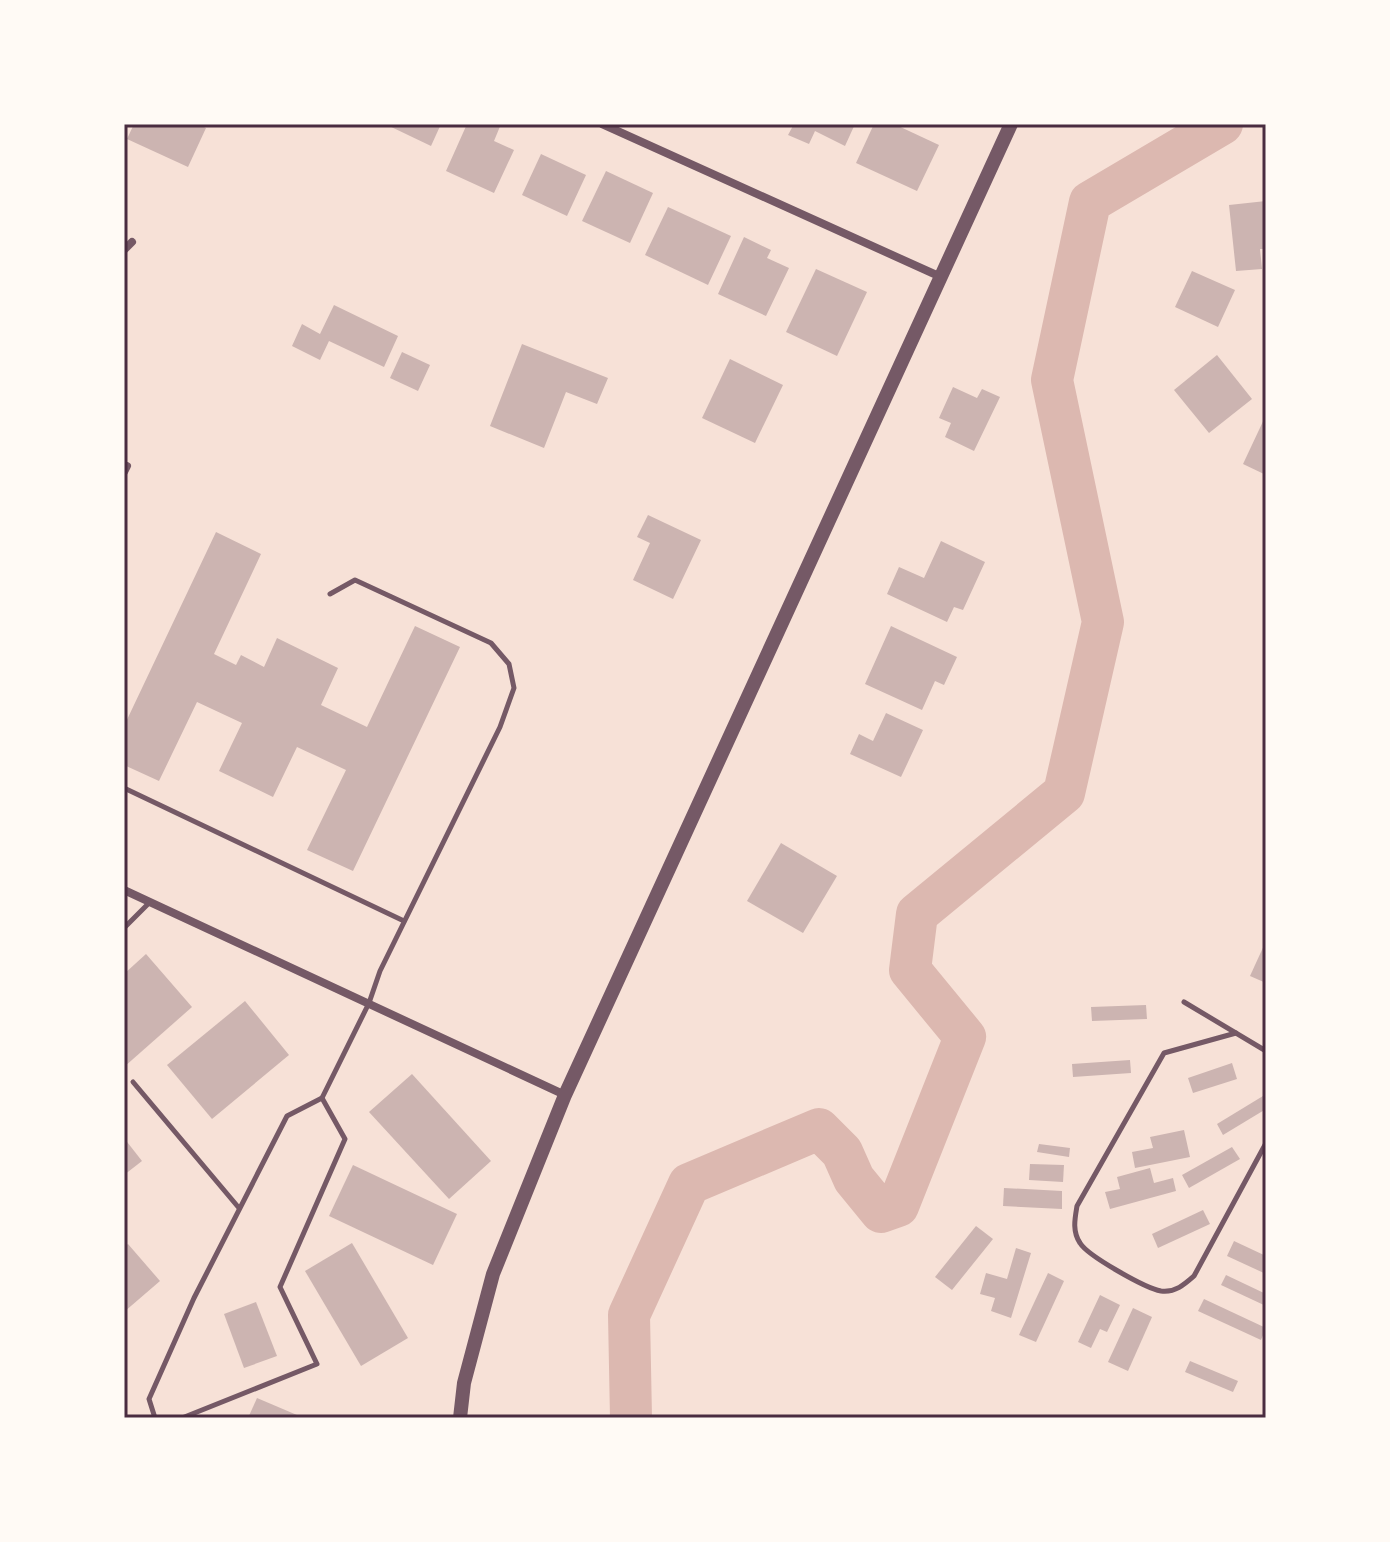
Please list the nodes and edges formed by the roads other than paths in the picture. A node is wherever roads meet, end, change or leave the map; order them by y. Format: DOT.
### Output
graph roads {
  1 [pos="602,124"];
  2 [pos="1011,124"];
  3 [pos="132,242"];
  4 [pos="124,250"];
  5 [pos="941,277"];
  6 [pos="330,594"];
  7 [pos="124,788"];
  8 [pos="124,890"];
  9 [pos="150,902"];
  10 [pos="404,921"];
  11 [pos="124,928"];
  12 [pos="1184,1002"];
  13 [pos="369,1003"];
  14 [pos="1236,1033"];
  15 [pos="1266,1051"];
  16 [pos="133,1082"];
  17 [pos="565,1095"];
  18 [pos="322,1098"];
  19 [pos="1266,1143"];
  20 [pos="239,1208"];
  21 [pos="155,1418"];
  22 [pos="182,1418"];
  23 [pos="460,1418"];
  1 -- 5 [label="street"];
  2 -- 5 [label="street"];
  3 -- 4 [label="street"];
  5 -- 17 [label="street"];
  6 -- 10 [label="lane"];
  7 -- 10 [label="lane"];
  8 -- 9 [label="street"];
  9 -- 11 [label="lane"];
  9 -- 13 [label="street"];
  10 -- 13 [label="lane"];
  12 -- 14 [label="lane"];
  13 -- 17 [label="street"];
  13 -- 18 [label="lane"];
  14 -- 15 [label="lane"];
  14 -- 19 [label="lane"];
  16 -- 20 [label="lane"];
  17 -- 23 [label="street"];
  18 -- 20 [label="lane"];
  18 -- 22 [label="lane"];
  20 -- 21 [label="lane"];
}
